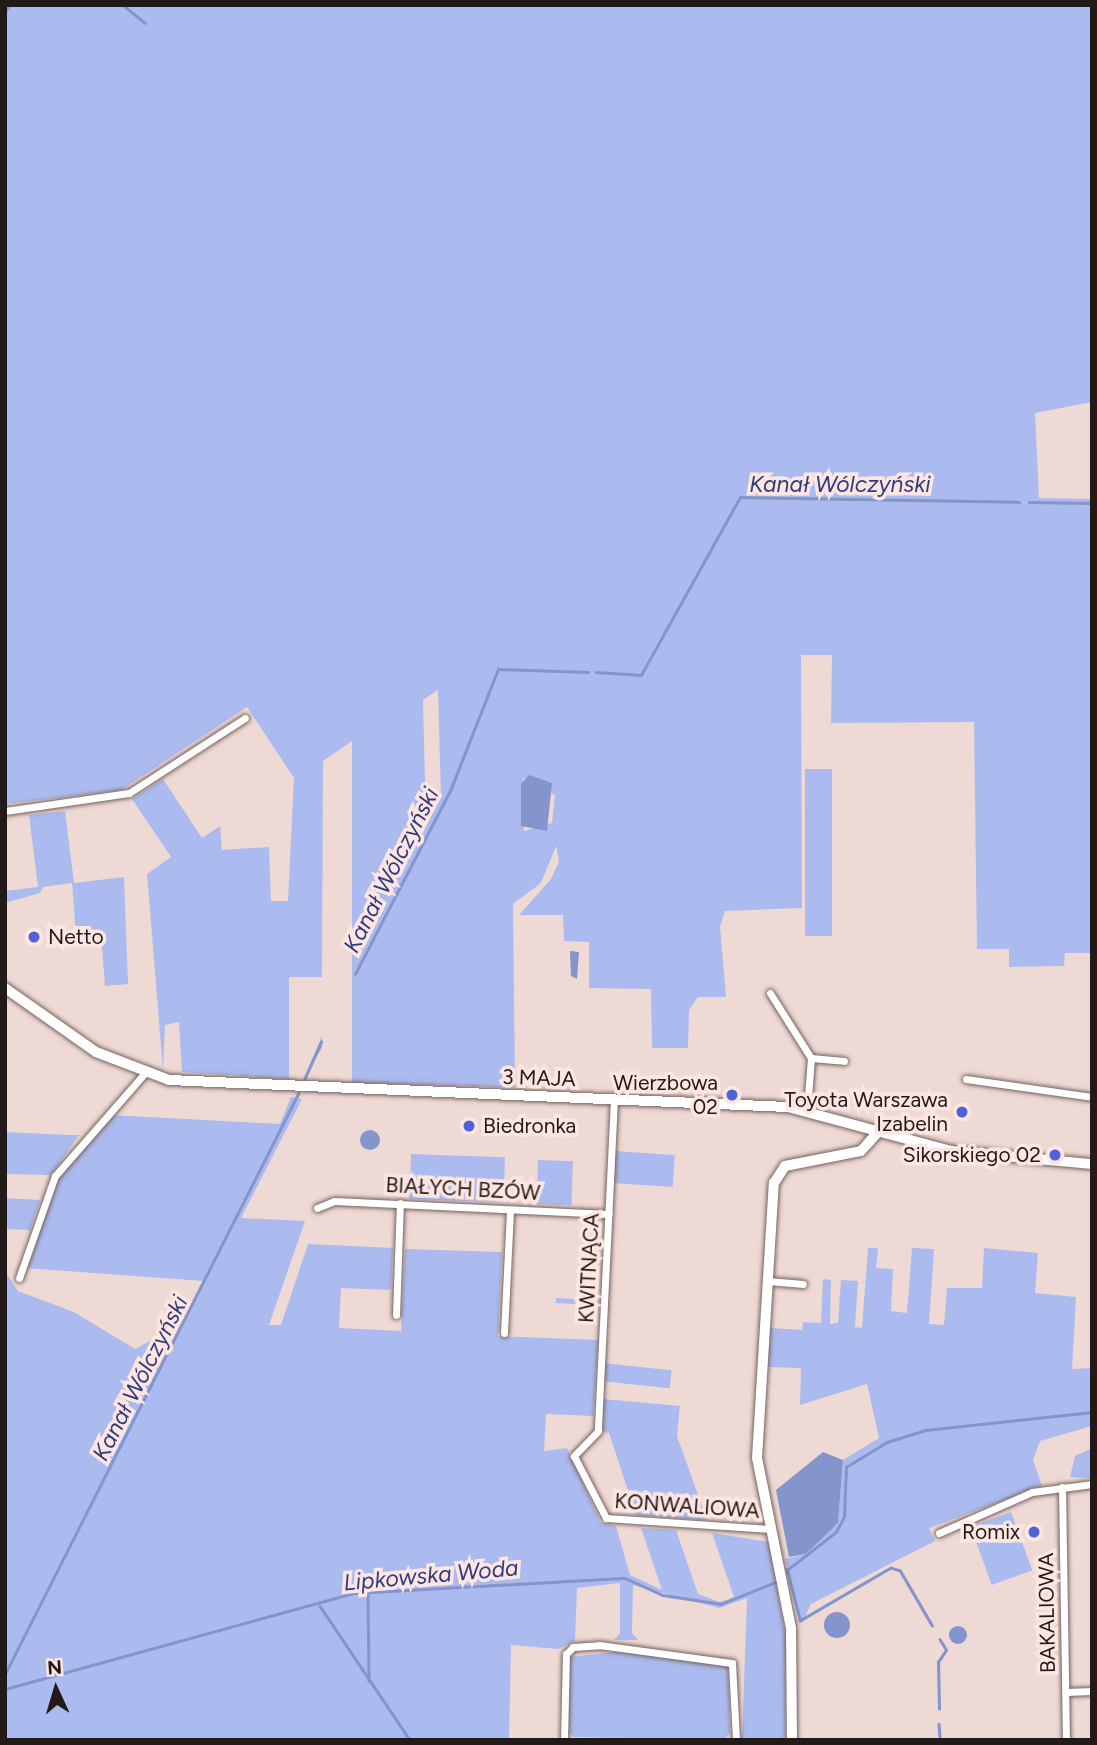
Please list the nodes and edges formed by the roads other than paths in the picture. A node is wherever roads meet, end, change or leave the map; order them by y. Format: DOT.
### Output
graph roads {
  1 [pos="245,718"];
  2 [pos="5,811"];
  3 [pos="5,988"];
  4 [pos="770,993"];
  5 [pos="811,1058"];
  6 [pos="844,1060"];
  7 [pos="144,1074"];
  8 [pos="966,1079"];
  9 [pos="1092,1097"];
  10 [pos="614,1099"];
  11 [pos="807,1110"];
  12 [pos="879,1131"];
  13 [pos="1092,1164"];
  14 [pos="400,1203"];
  15 [pos="317,1209"];
  16 [pos="510,1210"];
  17 [pos="609,1214"];
  18 [pos="19,1279"];
  19 [pos="768,1281"];
  20 [pos="803,1284"];
  21 [pos="396,1315"];
  22 [pos="504,1333"];
  23 [pos="1092,1484"];
  24 [pos="1062,1487"];
  25 [pos="601,1517"];
  26 [pos="771,1529"];
  27 [pos="939,1533"];
  28 [pos="1092,1691"];
  29 [pos="1066,1692"];
  30 [pos="564,1740"];
  31 [pos="736,1740"];
  32 [pos="792,1740"];
  33 [pos="1066,1740"];
  1 -- 2 [label="street"];
  3 -- 7 [label="street, 3 MAJA"];
  4 -- 5 [label="street"];
  5 -- 6 [label="street"];
  5 -- 11 [label="street"];
  7 -- 10 [label="street, 3 MAJA"];
  7 -- 18 [label="street"];
  8 -- 9 [label="street"];
  10 -- 11 [label="street, 3 MAJA"];
  10 -- 17 [label="street, KWITNĄCA"];
  11 -- 12 [label="street, 3 MAJA"];
  12 -- 13 [label="street, 3 MAJA"];
  12 -- 19 [label="street"];
  14 -- 15 [label="street, BIAŁYCH BZÓW"];
  14 -- 16 [label="street, BIAŁYCH BZÓW"];
  14 -- 21 [label="street"];
  16 -- 17 [label="street, BIAŁYCH BZÓW"];
  16 -- 22 [label="street"];
  17 -- 25 [label="street, KWITNĄCA"];
  19 -- 20 [label="street"];
  19 -- 26 [label="street"];
  23 -- 24 [label="street"];
  24 -- 27 [label="street"];
  24 -- 29 [label="street, BAKALIOWA"];
  25 -- 26 [label="street, KONWALIOWA"];
  26 -- 32 [label="street"];
  28 -- 29 [label="street"];
  29 -- 33 [label="street, BAKALIOWA"];
  30 -- 31 [label="street"];
}
